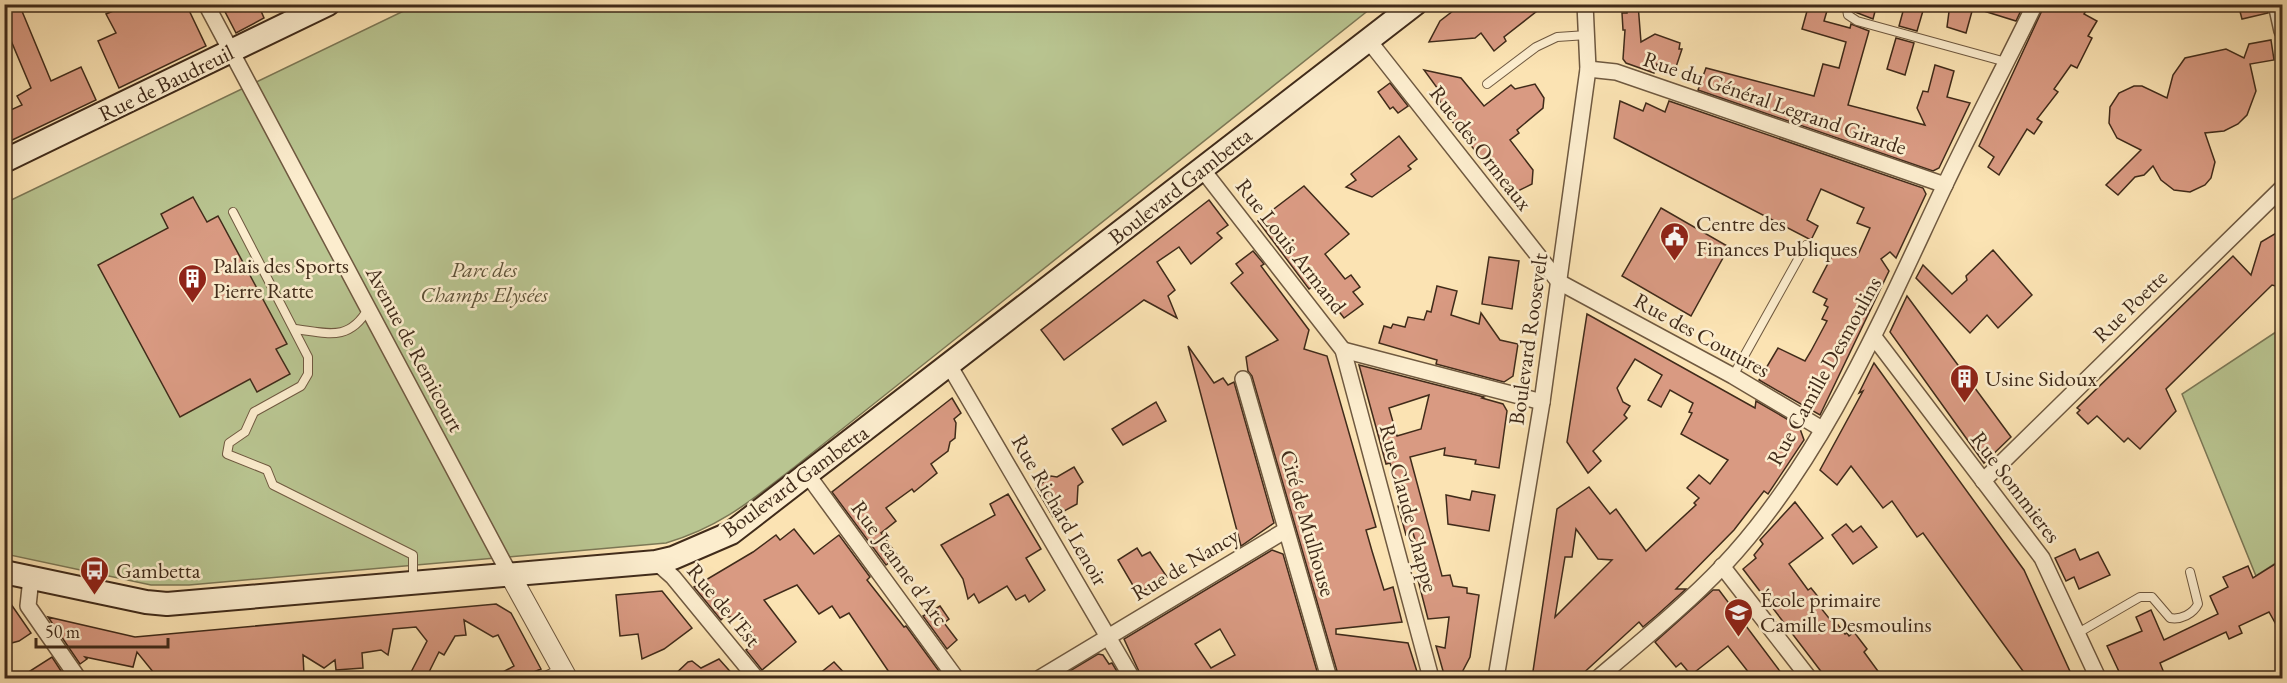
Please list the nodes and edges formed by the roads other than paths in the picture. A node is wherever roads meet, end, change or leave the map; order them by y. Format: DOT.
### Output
graph roads {
  1 [pos="206,4"];
  2 [pos="328,4"];
  3 [pos="1415,4"];
  4 [pos="1585,4"];
  5 [pos="1845,4"];
  6 [pos="2276,4"];
  7 [pos="2030,6"];
  8 [pos="2283,31"];
  9 [pos="1587,35"];
  10 [pos="1369,41"];
  11 [pos="231,51"];
  12 [pos="2006,62"];
  13 [pos="1588,69"];
  14 [pos="1487,84"];
  15 [pos="4,161"];
  16 [pos="1202,169"];
  17 [pos="1945,186"];
  18 [pos="2283,188"];
  19 [pos="233,212"];
  20 [pos="1806,245"];
  21 [pos="1559,282"];
  22 [pos="368,309"];
  23 [pos="295,330"];
  24 [pos="1874,337"];
  25 [pos="1344,350"];
  26 [pos="949,365"];
  27 [pos="1733,376"];
  28 [pos="1243,379"];
  29 [pos="1542,402"];
  30 [pos="1822,429"];
  31 [pos="807,474"];
  32 [pos="1983,481"];
  33 [pos="1286,530"];
  34 [pos="656,562"];
  35 [pos="1722,566"];
  36 [pos="4,572"];
  37 [pos="2190,572"];
  38 [pos="509,573"];
  39 [pos="32,578"];
  40 [pos="413,582"];
  41 [pos="2078,633"];
  42 [pos="1108,637"];
  43 [pos="564,673"];
  44 [pos="78,678"];
  45 [pos="540,678"];
  46 [pos="756,678"];
  47 [pos="956,678"];
  48 [pos="1040,678"];
  49 [pos="1132,678"];
  50 [pos="1329,678"];
  51 [pos="1431,678"];
  52 [pos="1496,678"];
  53 [pos="1598,678"];
  54 [pos="1809,678"];
  55 [pos="2098,678"];
  1 -- 11 [label="street, Avenue de Remicourt"];
  2 -- 11 [label="main road, Rue de Baudreuil"];
  3 -- 10 [label="main road, Boulevard Gambetta"];
  4 -- 9 [label="street, Boulevard Roosevelt"];
  5 -- 12 [label="lane"];
  6 -- 8 [label="street"];
  7 -- 12 [label="street, Rue Camille Desmoulins"];
  9 -- 13 [label="street, Boulevard Roosevelt"];
  9 -- 14 [label="lane"];
  10 -- 16 [label="main road, Boulevard Gambetta"];
  10 -- 21 [label="street, Rue des Ormeaux"];
  11 -- 15 [label="main road, Rue de Baudreuil"];
  11 -- 22 [label="street, Avenue de Remicourt"];
  12 -- 17 [label="street, Rue Camille Desmoulins"];
  13 -- 17 [label="street, Rue du Général Legrand Girarde"];
  13 -- 21 [label="street, Boulevard Roosevelt"];
  16 -- 25 [label="street, Rue Louis Armand"];
  16 -- 26 [label="main road, Boulevard Gambetta"];
  17 -- 24 [label="street, Rue Camille Desmoulins"];
  18 -- 32 [label="street, Rue Poette"];
  19 -- 23 [label="lane"];
  20 -- 27 [label="lane"];
  21 -- 27 [label="street, Rue des Coutures"];
  21 -- 29 [label="street, Boulevard Roosevelt"];
  22 -- 23 [label="lane"];
  22 -- 38 [label="street, Avenue de Remicourt"];
  23 -- 40 [label="lane"];
  24 -- 30 [label="street, Rue Camille Desmoulins"];
  24 -- 32 [label="street, Rue Sommieres"];
  25 -- 29 [label="street"];
  25 -- 51 [label="street, Rue Claude Chappe"];
  26 -- 31 [label="main road, Boulevard Gambetta"];
  26 -- 42 [label="street, Rue Richard Lenoir"];
  27 -- 30 [label="street, Rue des Coutures"];
  28 -- 33 [label="street, Cité de Mulhouse"];
  29 -- 52 [label="street, Boulevard Roosevelt"];
  30 -- 35 [label="street, Rue Camille Desmoulins"];
  31 -- 34 [label="main road, Boulevard Gambetta"];
  31 -- 47 [label="street, Rue Jeanne d'Arc"];
  32 -- 41 [label="street, Rue Sommieres"];
  33 -- 42 [label="street, Rue de Nancy"];
  33 -- 50 [label="street, Cité de Mulhouse"];
  34 -- 38 [label="main road, Boulevard Gambetta"];
  34 -- 46 [label="street, Rue de l'Est"];
  35 -- 53 [label="street, Rue Camille Desmoulins"];
  35 -- 54 [label="street"];
  36 -- 39 [label="main road, Boulevard Gambetta"];
  37 -- 41 [label="lane"];
  38 -- 40 [label="main road, Boulevard Gambetta"];
  38 -- 43 [label="street"];
  39 -- 40 [label="main road, Boulevard Gambetta"];
  39 -- 44 [label="street"];
  41 -- 55 [label="street, Rue Sommieres"];
  42 -- 48 [label="street"];
  42 -- 49 [label="street, Rue Richard Lenoir"];
  43 -- 45 [label="lane"];
}
